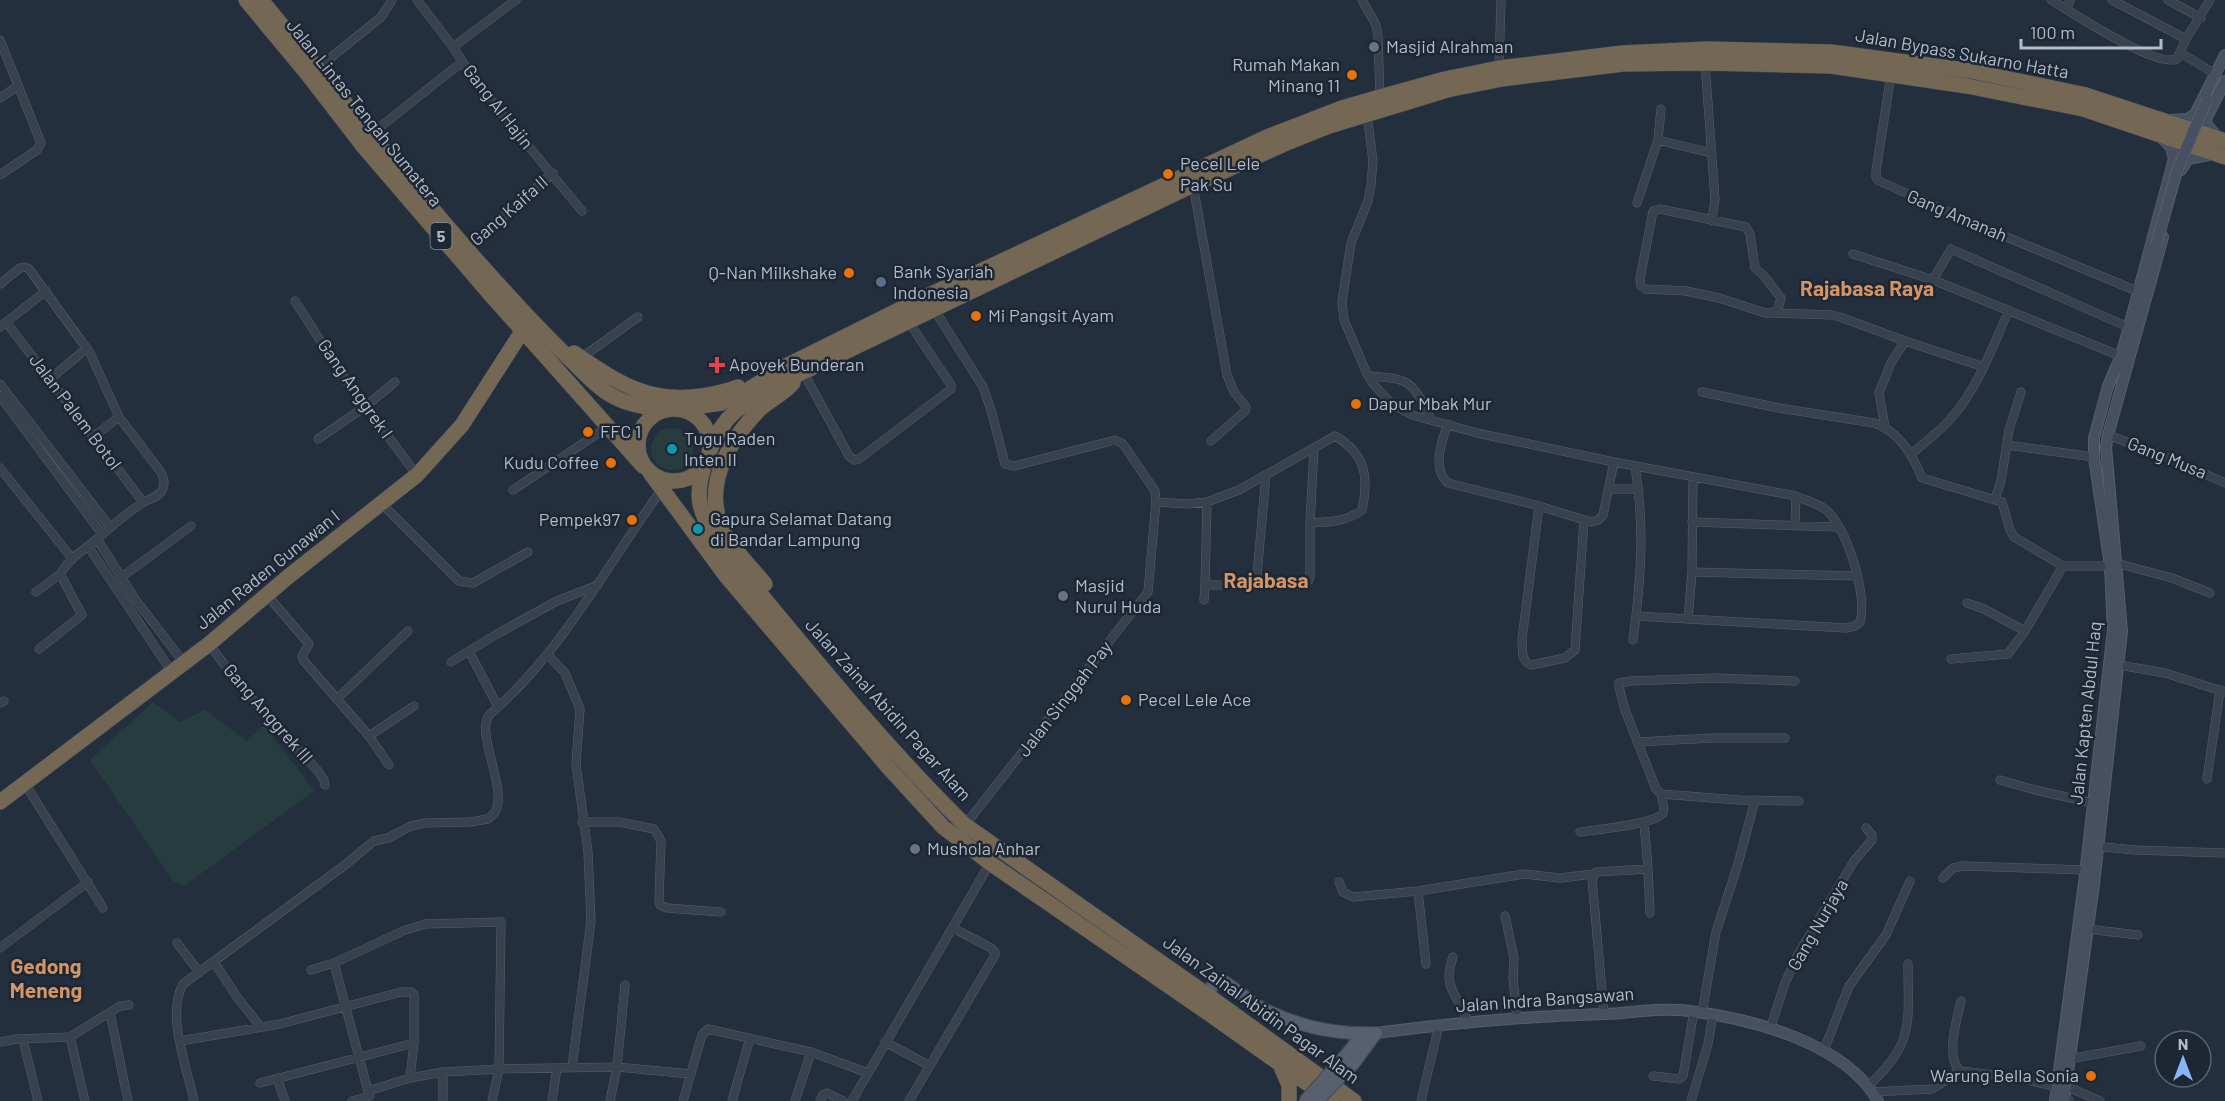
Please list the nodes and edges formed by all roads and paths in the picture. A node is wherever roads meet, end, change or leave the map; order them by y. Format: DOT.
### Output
graph roads {
  1 [pos="246,0"];
  2 [pos="261,0"];
  3 [pos="392,0"];
  4 [pos="417,0"];
  5 [pos="516,0"];
  6 [pos="1362,0"];
  7 [pos="1501,0"];
  8 [pos="2051,0"];
  9 [pos="2070,0"];
  10 [pos="2112,0"];
  11 [pos="2168,0"];
  12 [pos="2210,0"];
  13 [pos="2067,9"];
  14 [pos="2201,18"];
  15 [pos="2186,39"];
  16 [pos="0,40"];
  17 [pos="453,47"];
  18 [pos="2181,53"];
  19 [pos="2225,56"];
  20 [pos="462,62"];
  21 [pos="1705,63"];
  22 [pos="318,69"];
  23 [pos="1499,69"];
  24 [pos="2220,71"];
  25 [pos="1891,74"];
  26 [pos="2225,81"];
  27 [pos="18,86"];
  28 [pos="1380,97"];
  29 [pos="0,98"];
  30 [pos="2198,108"];
  31 [pos="1661,109"];
  32 [pos="2209,113"];
  33 [pos="1367,114"];
  34 [pos="2159,126"];
  35 [pos="370,135"];
  36 [pos="1658,140"];
  37 [pos="2221,148"];
  38 [pos="1712,153"];
  39 [pos="2176,171"];
  40 [pos="552,173"];
  41 [pos="0,174"];
  42 [pos="1193,185"];
  43 [pos="1637,203"];
  44 [pos="582,211"];
  45 [pos="1118,213"];
  46 [pos="1712,221"];
  47 [pos="1095,225"];
  48 [pos="466,249"];
  49 [pos="1853,254"];
  50 [pos="2152,256"];
  51 [pos="1933,279"];
  52 [pos="0,284"];
  53 [pos="46,291"];
  54 [pos="2137,291"];
  55 [pos="295,301"];
  56 [pos="934,309"];
  57 [pos="2009,310"];
  58 [pos="1772,314"];
  59 [pos="638,316"];
  60 [pos="908,321"];
  61 [pos="3,325"];
  62 [pos="2128,327"];
  63 [pos="523,330"];
  64 [pos="544,333"];
  65 [pos="1905,341"];
  66 [pos="87,348"];
  67 [pos="2125,357"];
  68 [pos="581,358"];
  69 [pos="1984,367"];
  70 [pos="796,371"];
  71 [pos="1368,376"];
  72 [pos="50,379"];
  73 [pos="395,382"];
  74 [pos="0,384"];
  75 [pos="1702,392"];
  76 [pos="2021,392"];
  77 [pos="4,398"];
  78 [pos="366,406"];
  79 [pos="673,409"];
  80 [pos="119,417"];
  81 [pos="1431,419"];
  82 [pos="1448,424"];
  83 [pos="609,426"];
  84 [pos="1885,427"];
  85 [pos="30,429"];
  86 [pos="2108,435"];
  87 [pos="93,437"];
  88 [pos="318,439"];
  89 [pos="1211,441"];
  90 [pos="2007,445"];
  91 [pos="1314,448"];
  92 [pos="1911,454"];
  93 [pos="708,455"];
  94 [pos="2094,457"];
  95 [pos="1614,462"];
  96 [pos="64,466"];
  97 [pos="1635,466"];
  98 [pos="0,468"];
  99 [pos="647,470"];
  100 [pos="56,472"];
  101 [pos="1266,474"];
  102 [pos="417,475"];
  103 [pos="1693,477"];
  104 [pos="3,479"];
  105 [pos="2225,483"];
  106 [pos="663,488"];
  107 [pos="1609,489"];
  108 [pos="1639,489"];
  109 [pos="513,490"];
  110 [pos="1796,496"];
  111 [pos="1995,499"];
  112 [pos="143,502"];
  113 [pos="1156,502"];
  114 [pos="1207,502"];
  115 [pos="381,503"];
  116 [pos="1539,506"];
  117 [pos="1584,520"];
  118 [pos="1692,522"];
  119 [pos="1310,523"];
  120 [pos="191,526"];
  121 [pos="1795,526"];
  122 [pos="110,527"];
  123 [pos="1839,527"];
  124 [pos="100,536"];
  125 [pos="88,546"];
  126 [pos="2111,549"];
  127 [pos="528,552"];
  128 [pos="72,557"];
  129 [pos="2113,564"];
  130 [pos="2063,566"];
  131 [pos="1692,572"];
  132 [pos="60,574"];
  133 [pos="1856,576"];
  134 [pos="121,578"];
  135 [pos="113,584"];
  136 [pos="598,585"];
  137 [pos="1205,585"];
  138 [pos="1256,586"];
  139 [pos="36,592"];
  140 [pos="2210,593"];
  141 [pos="267,595"];
  142 [pos="1204,600"];
  143 [pos="1967,603"];
  144 [pos="761,605"];
  145 [pos="1636,616"];
  146 [pos="1688,619"];
  147 [pos="790,628"];
  148 [pos="408,631"];
  149 [pos="2025,631"];
  150 [pos="1633,640"];
  151 [pos="209,644"];
  152 [pos="39,649"];
  153 [pos="469,651"];
  154 [pos="547,654"];
  155 [pos="1951,659"];
  156 [pos="451,662"];
  157 [pos="184,663"];
  158 [pos="2119,666"];
  159 [pos="171,671"];
  160 [pos="1795,681"];
  161 [pos="2223,691"];
  162 [pos="2110,694"];
  163 [pos="337,699"];
  164 [pos="414,706"];
  165 [pos="498,707"];
  166 [pos="369,736"];
  167 [pos="1785,738"];
  168 [pos="1637,742"];
  169 [pos="389,765"];
  170 [pos="2207,779"];
  171 [pos="2000,780"];
  172 [pos="25,784"];
  173 [pos="325,785"];
  174 [pos="1661,794"];
  175 [pos="1755,800"];
  176 [pos="1799,801"];
  177 [pos="0,802"];
  178 [pos="2093,803"];
  179 [pos="582,822"];
  180 [pos="1644,822"];
  181 [pos="965,825"];
  182 [pos="1866,828"];
  183 [pos="1580,832"];
  184 [pos="2093,846"];
  185 [pos="2223,853"];
  186 [pos="990,863"];
  187 [pos="1648,869"];
  188 [pos="2086,870"];
  189 [pos="1592,878"];
  190 [pos="1943,878"];
  191 [pos="1910,881"];
  192 [pos="88,882"];
  193 [pos="1339,882"];
  194 [pos="1418,891"];
  195 [pos="103,908"];
  196 [pos="721,912"];
  197 [pos="1650,913"];
  198 [pos="1505,916"];
  199 [pos="953,928"];
  200 [pos="2087,929"];
  201 [pos="2138,935"];
  202 [pos="177,943"];
  203 [pos="0,948"];
  204 [pos="1453,957"];
  205 [pos="214,962"];
  206 [pos="334,963"];
  207 [pos="1426,964"];
  208 [pos="1908,964"];
  209 [pos="311,970"];
  210 [pos="199,972"];
  211 [pos="2075,983"];
  212 [pos="626,986"];
  213 [pos="1206,994"];
  214 [pos="1961,1000"];
  215 [pos="129,1005"];
  216 [pos="346,1008"];
  217 [pos="110,1013"];
  218 [pos="1703,1013"];
  219 [pos="1604,1014"];
  220 [pos="1517,1019"];
  221 [pos="1468,1023"];
  222 [pos="1439,1025"];
  223 [pos="260,1026"];
  224 [pos="1770,1029"];
  225 [pos="1363,1034"];
  226 [pos="1376,1034"];
  227 [pos="70,1037"];
  228 [pos="750,1038"];
  229 [pos="23,1040"];
  230 [pos="180,1041"];
  231 [pos="0,1042"];
  232 [pos="885,1042"];
  233 [pos="414,1043"];
  234 [pos="2141,1046"];
  235 [pos="1824,1050"];
  236 [pos="811,1052"];
  237 [pos="359,1056"];
  238 [pos="1350,1059"];
  239 [pos="2069,1059"];
  240 [pos="1279,1063"];
  241 [pos="930,1066"];
  242 [pos="572,1067"];
  243 [pos="617,1067"];
  244 [pos="557,1068"];
  245 [pos="499,1069"];
  246 [pos="1960,1071"];
  247 [pos="443,1072"];
  248 [pos="868,1073"];
  249 [pos="691,1074"];
  250 [pos="1653,1076"];
  251 [pos="277,1078"];
  252 [pos="410,1078"];
  253 [pos="260,1083"];
  254 [pos="1873,1093"];
  255 [pos="2061,1094"];
  256 [pos="370,1096"];
  257 [pos="38,1101"];
  258 [pos="85,1101"];
  259 [pos="128,1101"];
  260 [pos="194,1101"];
  261 [pos="285,1101"];
  262 [pos="352,1101"];
  263 [pos="443,1101"];
  264 [pos="492,1101"];
  265 [pos="552,1101"];
  266 [pos="610,1101"];
  267 [pos="683,1101"];
  268 [pos="732,1101"];
  269 [pos="795,1101"];
  270 [pos="820,1101"];
  271 [pos="843,1101"];
  272 [pos="852,1101"];
  273 [pos="909,1101"];
  274 [pos="1289,1101"];
  275 [pos="1305,1101"];
  276 [pos="1317,1101"];
  277 [pos="1332,1101"];
  278 [pos="1354,1101"];
  279 [pos="1421,1101"];
  280 [pos="1691,1101"];
  281 [pos="2100,1101"];
  1 -- 63 [label="highway, Jalan Lintas Tengah Sumatera / 5"];
  2 -- 22 [label="highway, Jalan Lintas Tengah Sumatera / 5"];
  3 -- 22 [label="street"];
  4 -- 17 [label="street, Gang Al Hajin"];
  5 -- 17 [label="street"];
  6 -- 28 [label="street"];
  7 -- 23 [label="street"];
  8 -- 13 [label="street"];
  9 -- 13 [label="street"];
  10 -- 15 [label="street"];
  11 -- 14 [label="street"];
  12 -- 14 [label="street"];
  13 -- 18 [label="street"];
  14 -- 15 [label="street"];
  15 -- 18 [label="street"];
  16 -- 27 [label="street"];
  17 -- 20 [label="street, Gang Al Hajin"];
  18 -- 24 [label="street"];
  19 -- 24 [label="street"];
  20 -- 35 [label="street"];
  20 -- 40 [label="street, Gang Al Hajin"];
  21 -- 25 [label="highway, Jalan Bypass Sukarno Hatta"];
  21 -- 33 [label="highway, Jalan Bypass Sukarno Hatta"];
  21 -- 38 [label="street"];
  22 -- 35 [label="highway, Jalan Lintas Tengah Sumatera / 5"];
  23 -- 28 [label="highway, Jalan Bypass Sukarno Hatta"];
  23 -- 34 [label="highway, Jalan Bypass Sukarno Hatta"];
  24 -- 30 [label="street"];
  24 -- 50 [label="street, Jalan Kapten Abdul Haq, bridge"];
  25 -- 34 [label="highway, Jalan Bypass Sukarno Hatta"];
  25 -- 54 [label="street, Gang Amanah"];
  26 -- 32 [label="street"];
  27 -- 29 [label="street"];
  27 -- 41 [label="street"];
  28 -- 45 [label="highway, Jalan Bypass Sukarno Hatta"];
  30 -- 32 [label="street"];
  30 -- 34 [label="street"];
  31 -- 36 [label="street"];
  32 -- 37 [label="street"];
  33 -- 42 [label="highway, Jalan Bypass Sukarno Hatta"];
  33 -- 71 [label="street"];
  34 -- 37 [label="highway, Jalan Bypass Sukarno Hatta"];
  34 -- 39 [label="street, Jalan Kapten Abdul Haq"];
  35 -- 48 [label="highway, Jalan Lintas Tengah Sumatera / 5"];
  36 -- 38 [label="street"];
  36 -- 43 [label="street"];
  37 -- 39 [label="street"];
  38 -- 46 [label="street"];
  39 -- 50 [label="street, Jalan Kapten Abdul Haq"];
  40 -- 44 [label="street, Gang Al Hajin"];
  40 -- 48 [label="street, Gang Kaifa II"];
  42 -- 45 [label="highway, Jalan Bypass Sukarno Hatta"];
  42 -- 89 [label="street"];
  45 -- 47 [label="highway, Jalan Bypass Sukarno Hatta"];
  46 -- 58 [label="street"];
  46 -- 58 [label="street"];
  47 -- 56 [label="highway, Jalan Bypass Sukarno Hatta"];
  47 -- 70 [label="highway, Jalan Bypass Sukarno Hatta"];
  48 -- 64 [label="highway, Jalan Lintas Tengah Sumatera / 5"];
  49 -- 51 [label="street"];
  50 -- 54 [label="street, Jalan Kapten Abdul Haq"];
  50 -- 67 [label="street, Jalan Kapten Abdul Haq"];
  51 -- 57 [label="street"];
  51 -- 62 [label="street"];
  52 -- 53 [label="street"];
  53 -- 61 [label="street"];
  53 -- 66 [label="street"];
  54 -- 62 [label="street, Jalan Kapten Abdul Haq"];
  55 -- 78 [label="street, Gang Anggrek I"];
  56 -- 60 [label="highway, Jalan Bypass Sukarno Hatta"];
  56 -- 113 [label="street, Jalan Singgah Pay"];
  57 -- 67 [label="street"];
  57 -- 69 [label="street"];
  58 -- 65 [label="street"];
  59 -- 68 [label="street"];
  60 -- 70 [label="highway, Jalan Bypass Sukarno Hatta"];
  60 -- 70 [label="street"];
  61 -- 72 [label="street, Jalan Palem Botol"];
  62 -- 67 [label="street, Jalan Kapten Abdul Haq"];
  63 -- 83 [label="highway, Jalan Lintas Tengah Sumatera / 5"];
  63 -- 102 [label="highway, Jalan Raden Gunawan I"];
  64 -- 68 [label="highway"];
  64 -- 79 [label="highway, Jalan Lintas Tengah Sumatera / 5"];
  65 -- 69 [label="street"];
  65 -- 84 [label="street"];
  66 -- 72 [label="street"];
  66 -- 80 [label="street"];
  67 -- 86 [label="street, Jalan Kapten Abdul Haq"];
  67 -- 94 [label="street, Jalan Kapten Abdul Haq"];
  68 -- 70 [label="highway"];
  69 -- 92 [label="street"];
  70 -- 79 [label="highway, Jalan Bypass Sukarno Hatta"];
  70 -- 93 [label="highway, Jalan Bypass Sukarno Hatta"];
  70 -- 147 [label="highway"];
  71 -- 81 [label="street"];
  71 -- 81 [label="street"];
  72 -- 87 [label="street, Jalan Palem Botol"];
  73 -- 78 [label="street"];
  74 -- 77 [label="street"];
  75 -- 84 [label="street"];
  76 -- 90 [label="street"];
  77 -- 85 [label="street"];
  78 -- 88 [label="street"];
  78 -- 102 [label="street, Gang Anggrek I"];
  79 -- 93 [label="highway"];
  79 -- 99 [label="highway"];
  80 -- 87 [label="street"];
  80 -- 112 [label="street"];
  81 -- 82 [label="street"];
  82 -- 95 [label="street"];
  82 -- 116 [label="street"];
  83 -- 99 [label="highway, Jalan Lintas Tengah Sumatera / 5"];
  83 -- 109 [label="street"];
  84 -- 92 [label="street"];
  85 -- 96 [label="street"];
  85 -- 100 [label="street"];
  86 -- 105 [label="street, Gang Musa"];
  86 -- 126 [label="street, Jalan Kapten Abdul Haq"];
  87 -- 112 [label="street, Jalan Palem Botol"];
  90 -- 94 [label="street"];
  90 -- 111 [label="street"];
  91 -- 101 [label="street"];
  91 -- 119 [label="street"];
  91 -- 119 [label="street"];
  92 -- 111 [label="street"];
  93 -- 99 [label="highway"];
  93 -- 144 [label="highway, Jalan Zainal Abidin Pagar Alam"];
  94 -- 126 [label="street, Jalan Kapten Abdul Haq"];
  95 -- 97 [label="street"];
  95 -- 107 [label="street"];
  96 -- 100 [label="street"];
  96 -- 122 [label="street"];
  97 -- 103 [label="street"];
  97 -- 108 [label="street"];
  98 -- 104 [label="street"];
  99 -- 106 [label="highway, Jalan Zainal Abidin Pagar Alam"];
  100 -- 124 [label="street"];
  101 -- 114 [label="street"];
  101 -- 138 [label="street"];
  102 -- 115 [label="highway, Jalan Raden Gunawan I"];
  103 -- 110 [label="street"];
  103 -- 118 [label="street"];
  104 -- 128 [label="street"];
  106 -- 136 [label="street"];
  106 -- 144 [label="highway, Jalan Zainal Abidin Pagar Alam"];
  107 -- 108 [label="street"];
  107 -- 117 [label="street"];
  108 -- 145 [label="street"];
  110 -- 121 [label="street"];
  110 -- 123 [label="street"];
  111 -- 130 [label="street"];
  112 -- 122 [label="street"];
  113 -- 114 [label="street"];
  113 -- 181 [label="street, Jalan Singgah Pay"];
  114 -- 137 [label="street"];
  115 -- 127 [label="street"];
  115 -- 141 [label="highway, Jalan Raden Gunawan I"];
  116 -- 117 [label="street"];
  116 -- 117 [label="street"];
  118 -- 121 [label="street"];
  118 -- 131 [label="street"];
  119 -- 138 [label="street"];
  120 -- 134 [label="street"];
  121 -- 123 [label="street"];
  122 -- 124 [label="street"];
  123 -- 133 [label="street"];
  124 -- 125 [label="street"];
  124 -- 134 [label="street"];
  125 -- 128 [label="street"];
  125 -- 135 [label="street"];
  126 -- 129 [label="street, Jalan Kapten Abdul Haq"];
  128 -- 132 [label="street"];
  129 -- 130 [label="street"];
  129 -- 140 [label="street"];
  129 -- 158 [label="street, Jalan Kapten Abdul Haq"];
  129 -- 162 [label="street, Jalan Kapten Abdul Haq"];
  130 -- 149 [label="street"];
  131 -- 133 [label="street"];
  131 -- 146 [label="street"];
  132 -- 139 [label="street"];
  132 -- 152 [label="street"];
  133 -- 146 [label="street"];
  134 -- 135 [label="street"];
  134 -- 157 [label="street"];
  135 -- 159 [label="street"];
  136 -- 153 [label="street"];
  136 -- 154 [label="street"];
  137 -- 138 [label="street"];
  137 -- 142 [label="street"];
  141 -- 151 [label="highway, Jalan Raden Gunawan I"];
  141 -- 163 [label="street"];
  143 -- 149 [label="street"];
  144 -- 147 [label="highway, Jalan Zainal Abidin Pagar Alam"];
  144 -- 186 [label="highway, Jalan Zainal Abidin Pagar Alam"];
  145 -- 146 [label="street"];
  145 -- 150 [label="street"];
  147 -- 181 [label="highway, Jalan Zainal Abidin Pagar Alam"];
  148 -- 163 [label="street"];
  149 -- 155 [label="street"];
  151 -- 157 [label="highway, Jalan Raden Gunawan I"];
  151 -- 173 [label="street, Gang Anggrek III"];
  153 -- 156 [label="street"];
  153 -- 165 [label="street"];
  154 -- 165 [label="street"];
  154 -- 179 [label="street"];
  157 -- 159 [label="highway, Jalan Raden Gunawan I"];
  158 -- 161 [label="street"];
  158 -- 162 [label="street, Jalan Kapten Abdul Haq"];
  159 -- 172 [label="highway, Jalan Raden Gunawan I"];
  160 -- 168 [label="street"];
  161 -- 170 [label="street"];
  162 -- 178 [label="street, Jalan Kapten Abdul Haq"];
  162 -- 184 [label="street, Jalan Kapten Abdul Haq"];
  163 -- 166 [label="street"];
  164 -- 166 [label="street"];
  165 -- 205 [label="street"];
  166 -- 169 [label="street"];
  167 -- 168 [label="street"];
  168 -- 174 [label="street"];
  171 -- 178 [label="street"];
  172 -- 177 [label="highway, Jalan Raden Gunawan I"];
  172 -- 192 [label="street"];
  174 -- 175 [label="street"];
  174 -- 180 [label="street"];
  175 -- 176 [label="street"];
  175 -- 218 [label="street"];
  178 -- 184 [label="street, Jalan Kapten Abdul Haq"];
  179 -- 196 [label="street"];
  179 -- 242 [label="street"];
  180 -- 183 [label="street"];
  180 -- 187 [label="street"];
  181 -- 213 [label="highway, Jalan Zainal Abidin Pagar Alam"];
  182 -- 224 [label="street, Gang Nurjaya"];
  184 -- 185 [label="street"];
  184 -- 188 [label="street, Jalan Kapten Abdul Haq"];
  184 -- 200 [label="street, Jalan Kapten Abdul Haq"];
  186 -- 199 [label="street"];
  186 -- 240 [label="highway, Jalan Zainal Abidin Pagar Alam"];
  187 -- 189 [label="street"];
  187 -- 197 [label="street"];
  188 -- 190 [label="street"];
  188 -- 211 [label="street, Jalan Kapten Abdul Haq"];
  189 -- 194 [label="street"];
  189 -- 219 [label="street"];
  191 -- 235 [label="street"];
  192 -- 195 [label="street"];
  192 -- 203 [label="street"];
  193 -- 194 [label="street"];
  194 -- 207 [label="street"];
  198 -- 220 [label="street"];
  199 -- 232 [label="street"];
  199 -- 241 [label="street"];
  200 -- 201 [label="street"];
  200 -- 211 [label="street, Jalan Kapten Abdul Haq"];
  202 -- 210 [label="street"];
  204 -- 221 [label="street"];
  205 -- 210 [label="street"];
  205 -- 223 [label="street"];
  206 -- 209 [label="street"];
  206 -- 216 [label="street"];
  206 -- 245 [label="street"];
  208 -- 254 [label="street"];
  210 -- 230 [label="street"];
  211 -- 239 [label="street, Jalan Kapten Abdul Haq"];
  211 -- 255 [label="street, Jalan Kapten Abdul Haq"];
  212 -- 243 [label="street"];
  213 -- 225 [label="main road, Jalan Indra Bangsawan"];
  213 -- 278 [label="highway, Jalan Zainal Abidin Pagar Alam"];
  214 -- 246 [label="street"];
  215 -- 217 [label="street"];
  216 -- 223 [label="street"];
  216 -- 233 [label="street"];
  216 -- 237 [label="street"];
  217 -- 227 [label="street"];
  217 -- 259 [label="street"];
  218 -- 219 [label="street, Jalan Indra Bangsawan"];
  218 -- 224 [label="street, Jalan Indra Bangsawan"];
  218 -- 250 [label="street"];
  218 -- 280 [label="street"];
  219 -- 220 [label="street, Jalan Indra Bangsawan"];
  220 -- 221 [label="street, Jalan Indra Bangsawan"];
  221 -- 222 [label="street, Jalan Indra Bangsawan"];
  222 -- 226 [label="street, Jalan Indra Bangsawan"];
  222 -- 279 [label="street"];
  223 -- 230 [label="street"];
  224 -- 235 [label="street, Jalan Indra Bangsawan"];
  225 -- 226 [label="main road, Jalan Indra Bangsawan"];
  225 -- 238 [label="main road"];
  226 -- 238 [label="main road"];
  227 -- 229 [label="street"];
  227 -- 258 [label="street"];
  228 -- 236 [label="street"];
  228 -- 249 [label="street"];
  228 -- 268 [label="street"];
  229 -- 231 [label="street"];
  229 -- 257 [label="street"];
  230 -- 260 [label="street"];
  232 -- 241 [label="street"];
  232 -- 248 [label="street"];
  233 -- 237 [label="street"];
  233 -- 252 [label="street"];
  234 -- 239 [label="street"];
  235 -- 254 [label="street, Jalan Indra Bangsawan"];
  236 -- 248 [label="street"];
  236 -- 269 [label="street"];
  237 -- 251 [label="street"];
  237 -- 256 [label="street"];
  238 -- 275 [label="main road, bridge"];
  238 -- 276 [label="main road, bridge"];
  239 -- 255 [label="street, Jalan Kapten Abdul Haq"];
  240 -- 274 [label="highway"];
  240 -- 277 [label="highway, Jalan Zainal Abidin Pagar Alam"];
  241 -- 273 [label="street"];
  242 -- 243 [label="street"];
  242 -- 244 [label="street"];
  243 -- 249 [label="street"];
  243 -- 266 [label="street"];
  244 -- 245 [label="street"];
  244 -- 265 [label="street"];
  245 -- 247 [label="street"];
  245 -- 264 [label="street"];
  246 -- 254 [label="street"];
  246 -- 255 [label="street"];
  247 -- 252 [label="street"];
  247 -- 263 [label="street"];
  248 -- 272 [label="street"];
  249 -- 267 [label="street"];
  251 -- 253 [label="street"];
  251 -- 261 [label="street"];
  252 -- 256 [label="street"];
  255 -- 281 [label="street"];
  256 -- 262 [label="street"];
  270 -- 271 [label="street"];
}
